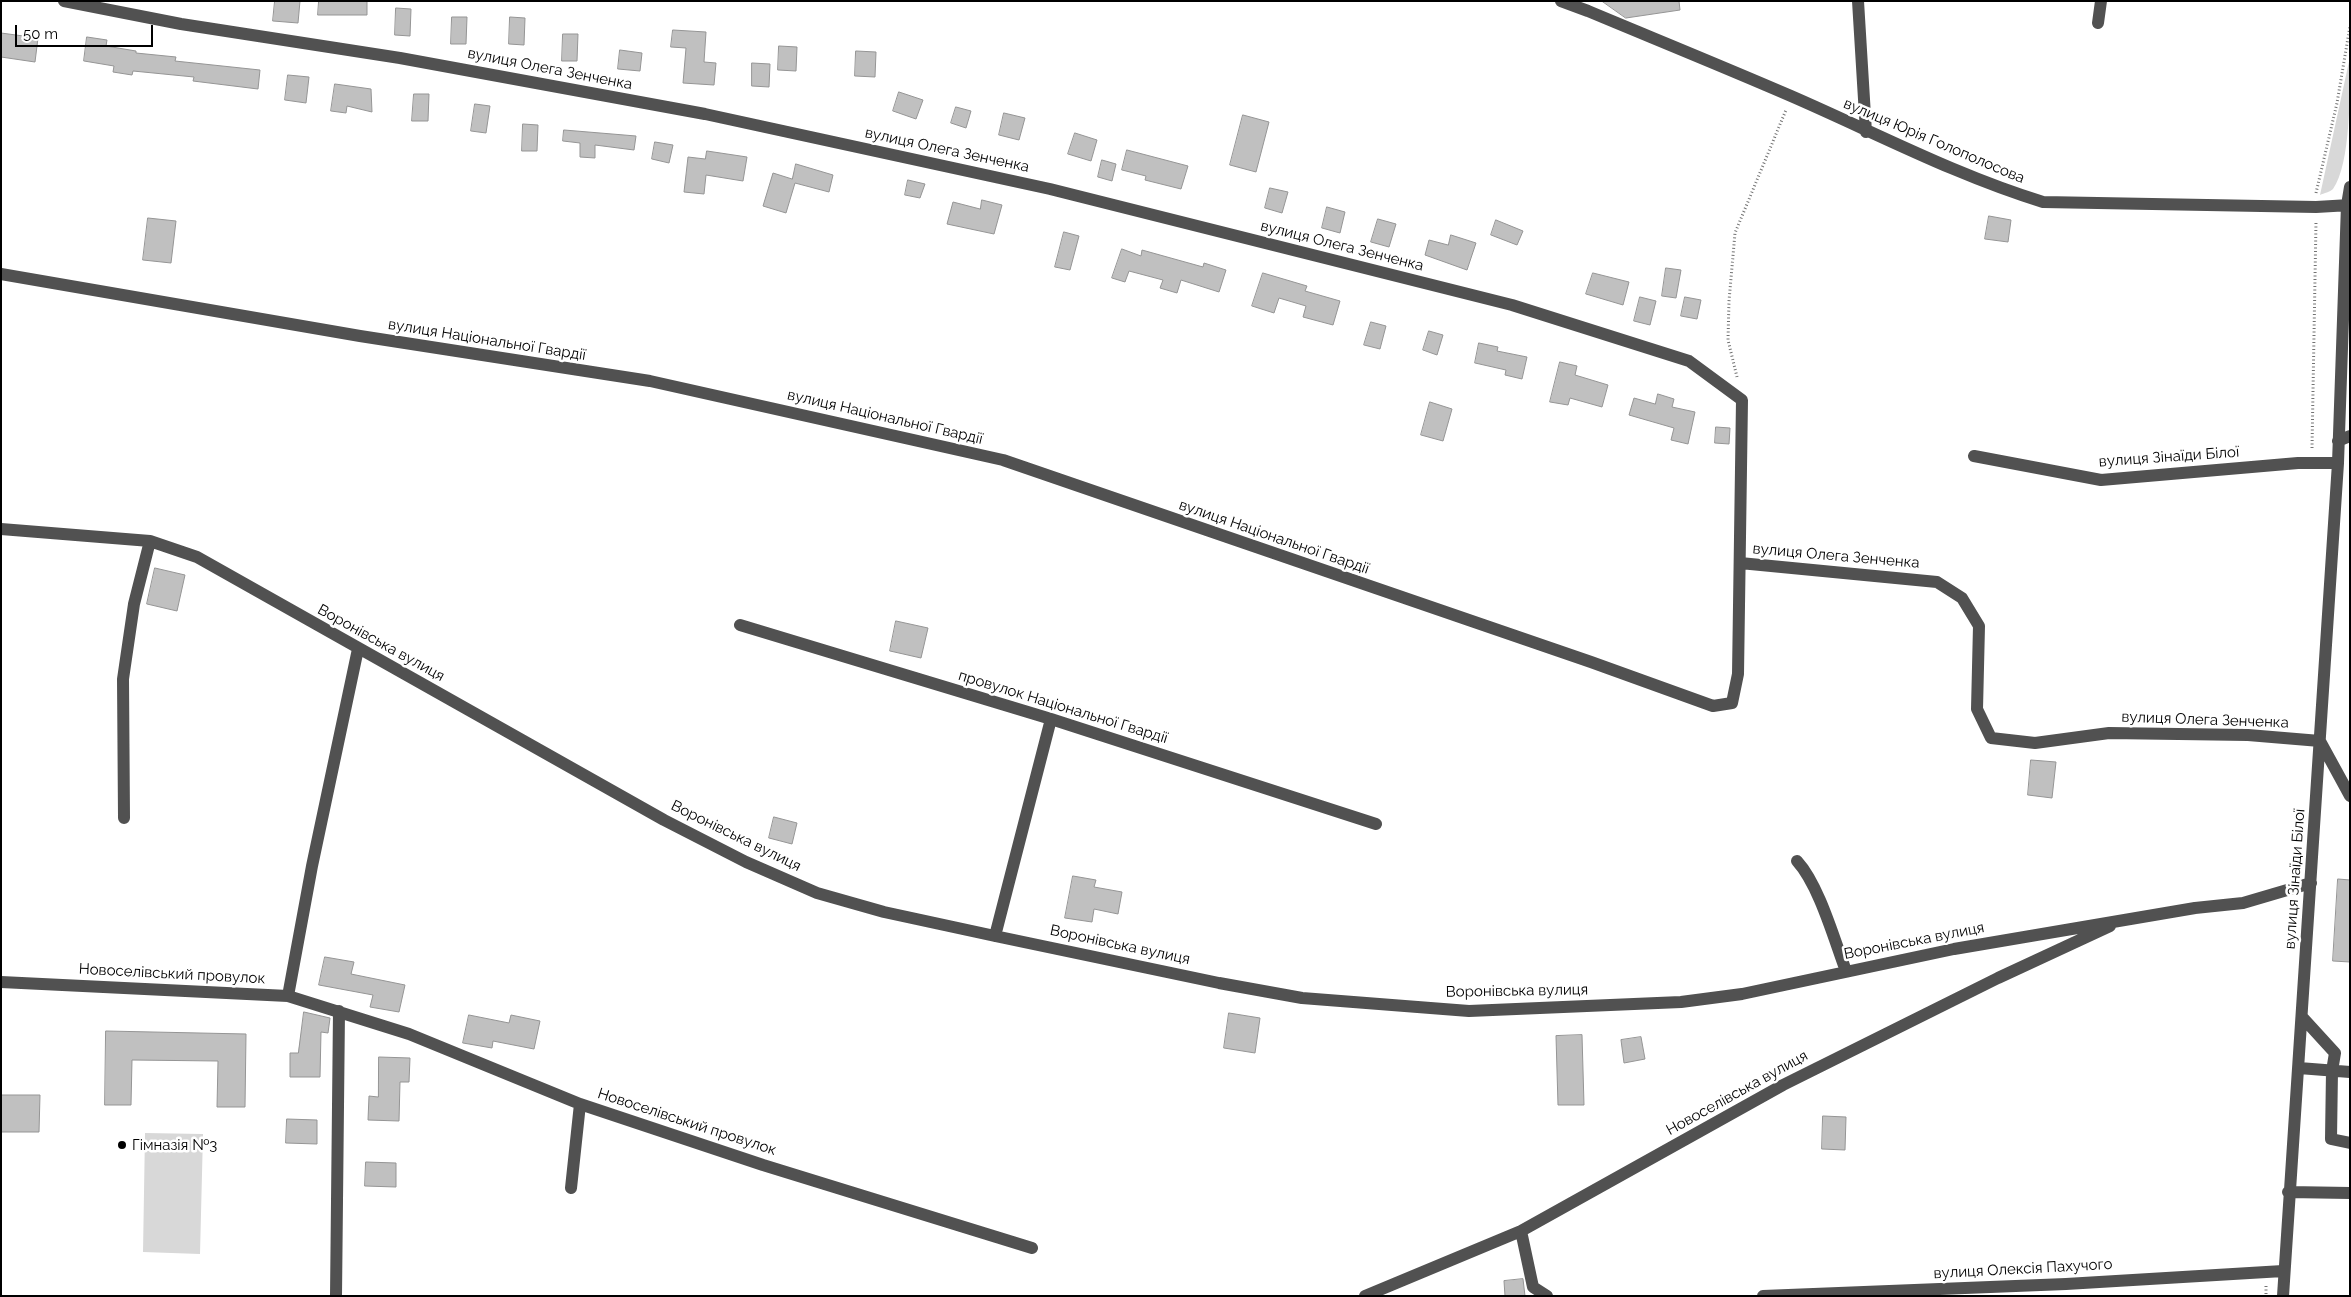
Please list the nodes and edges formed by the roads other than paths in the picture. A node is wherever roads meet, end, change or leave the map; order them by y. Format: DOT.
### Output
graph roads {
  1 [pos="64,1"];
  2 [pos="1561,1"];
  3 [pos="1858,1"];
  4 [pos="2100,1"];
  5 [pos="1588,6"];
  6 [pos="2098,23"];
  7 [pos="1866,132"];
  8 [pos="2350,187"];
  9 [pos="2348,205"];
  10 [pos="1,274"];
  11 [pos="2344,439"];
  12 [pos="1974,456"];
  13 [pos="2338,463"];
  14 [pos="1,529"];
  15 [pos="150,541"];
  16 [pos="1740,563"];
  17 [pos="740,626"];
  18 [pos="358,649"];
  19 [pos="1051,719"];
  20 [pos="2320,741"];
  21 [pos="2350,796"];
  22 [pos="124,818"];
  23 [pos="1376,824"];
  24 [pos="1797,861"];
  25 [pos="2311,883"];
  26 [pos="2126,919"];
  27 [pos="995,936"];
  28 [pos="1846,971"];
  29 [pos="1,982"];
  30 [pos="288,996"];
  31 [pos="339,1010"];
  32 [pos="2303,1018"];
  33 [pos="2299,1068"];
  34 [pos="2332,1071"];
  35 [pos="2350,1072"];
  36 [pos="580,1104"];
  37 [pos="2350,1143"];
  38 [pos="571,1188"];
  39 [pos="2288,1192"];
  40 [pos="2350,1193"];
  41 [pos="1521,1232"];
  42 [pos="1032,1248"];
  43 [pos="2283,1271"];
  44 [pos="336,1296"];
  45 [pos="1365,1296"];
  46 [pos="1547,1296"];
  47 [pos="1763,1296"];
  48 [pos="2283,1296"];
  1 -- 16 [label="street, вулиця Олега Зенченка"];
  2 -- 5 [label="street, вулиця Юрія Голополосова"];
  3 -- 7 [label="street"];
  4 -- 6 [label="street"];
  5 -- 7 [label="street, вулиця Юрія Голополосова"];
  7 -- 9 [label="street, вулиця Юрія Голополосова"];
  8 -- 9 [label="street, вулиця Зінаїди Білої"];
  9 -- 11 [label="street, вулиця Зінаїди Білої"];
  10 -- 16 [label="street, вулиця Національної Гвардії"];
  11 -- 13 [label="street, вулиця Зінаїди Білої"];
  12 -- 13 [label="street, вулиця Зінаїди Білої"];
  13 -- 20 [label="street, вулиця Зінаїди Білої"];
  14 -- 15 [label="street, Воронівська вулиця"];
  15 -- 18 [label="street, Воронівська вулиця"];
  15 -- 22 [label="street"];
  16 -- 20 [label="street, вулиця Олега Зенченка"];
  17 -- 19 [label="street, провулок Національної Гвардії"];
  18 -- 27 [label="street, Воронівська вулиця"];
  18 -- 30 [label="street"];
  19 -- 23 [label="street, провулок Національної Гвардії"];
  19 -- 27 [label="street"];
  20 -- 21 [label="street"];
  20 -- 25 [label="street, вулиця Зінаїди Білої"];
  24 -- 28 [label="street"];
  25 -- 26 [label="street, Воронівська вулиця"];
  25 -- 32 [label="street, вулиця Зінаїди Білої"];
  26 -- 28 [label="street, Воронівська вулиця"];
  26 -- 41 [label="street, Новоселівська вулиця"];
  27 -- 28 [label="street, Воронівська вулиця"];
  29 -- 30 [label="street, Новоселівський провулок"];
  30 -- 31 [label="street, Новоселівський провулок"];
  31 -- 36 [label="street, Новоселівський провулок"];
  31 -- 44 [label="street"];
  32 -- 33 [label="street, вулиця Зінаїди Білої"];
  32 -- 34 [label="street"];
  33 -- 34 [label="street"];
  33 -- 39 [label="street, вулиця Зінаїди Білої"];
  34 -- 35 [label="street"];
  34 -- 37 [label="street"];
  36 -- 38 [label="street"];
  36 -- 42 [label="street, Новоселівський провулок"];
  39 -- 40 [label="street"];
  39 -- 43 [label="street, вулиця Зінаїди Білої"];
  41 -- 45 [label="street, Новоселівська вулиця"];
  41 -- 46 [label="street"];
  43 -- 47 [label="street, вулиця Олексія Пахучого"];
  43 -- 48 [label="street, вулиця Зінаїди Білої"];
}
